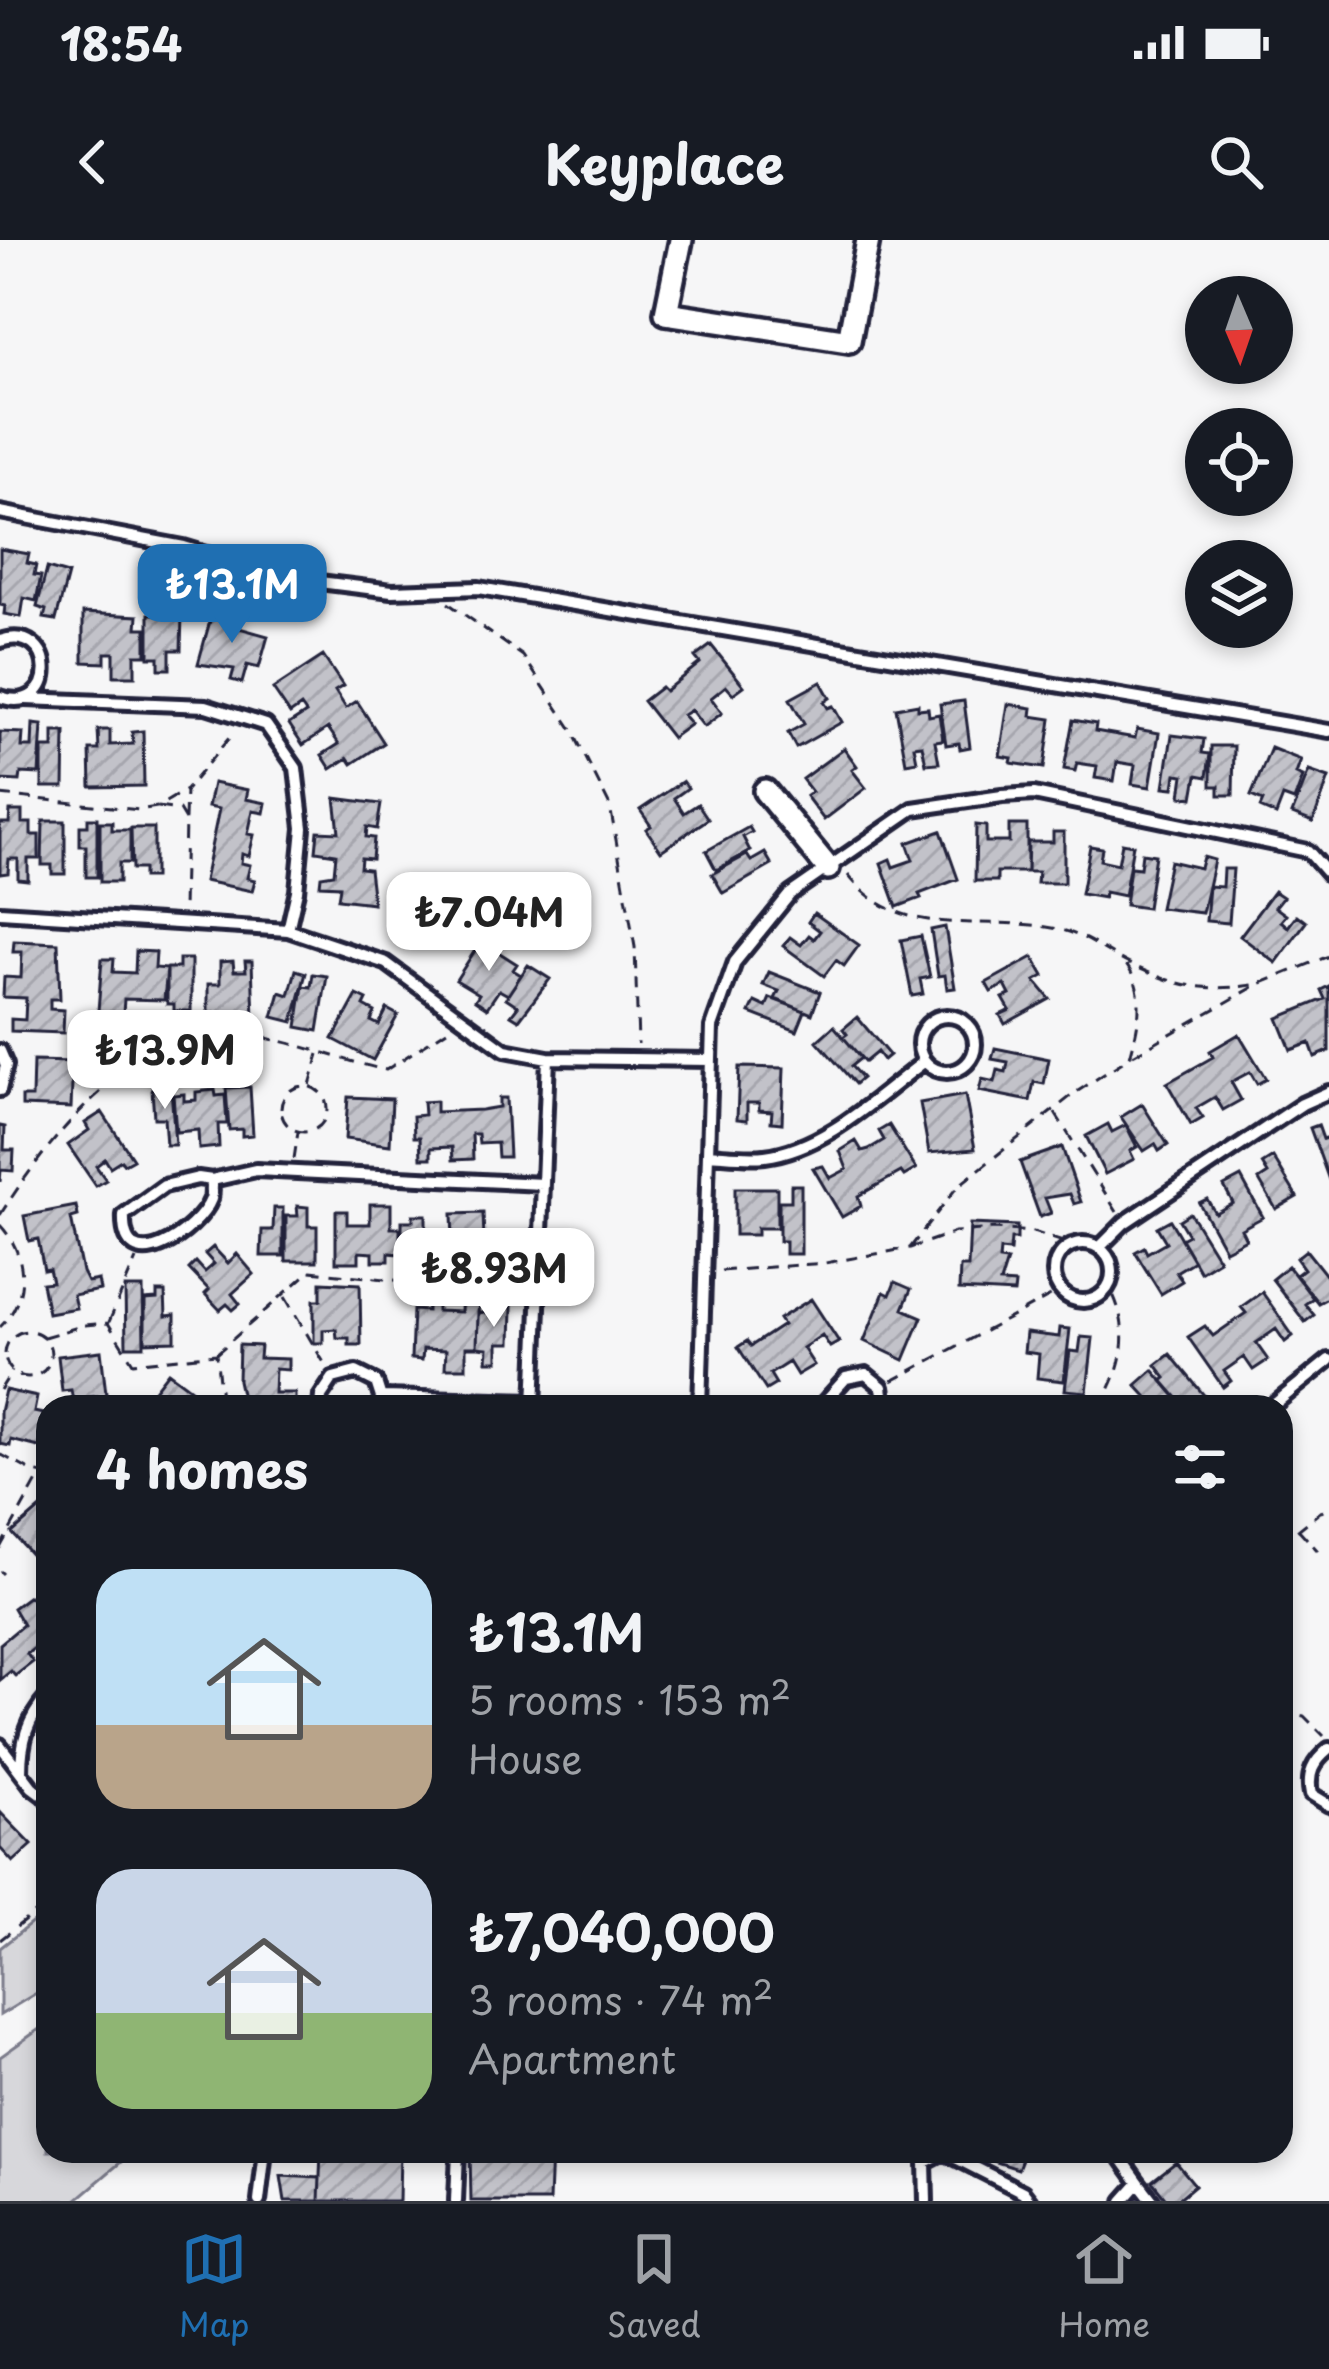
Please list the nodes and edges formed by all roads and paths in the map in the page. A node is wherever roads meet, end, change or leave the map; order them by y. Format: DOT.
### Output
graph roads {
  1 [pos="681,240"];
  2 [pos="868,240"];
  3 [pos="0,512"];
  4 [pos="429,589"];
  5 [pos="0,641"];
  6 [pos="0,697"];
  7 [pos="26,699"];
  8 [pos="244,718"];
  9 [pos="1329,731"];
  10 [pos="186,790"];
  11 [pos="765,790"];
  12 [pos="0,795"];
  13 [pos="157,807"];
  14 [pos="185,820"];
  15 [pos="834,864"];
  16 [pos="1329,875"];
  17 [pos="0,912"];
  18 [pos="182,923"];
  19 [pos="288,930"];
  20 [pos="1118,954"];
  21 [pos="1329,956"];
  22 [pos="1259,984"];
  23 [pos="461,1021"];
  24 [pos="0,1052"];
  25 [pos="319,1054"];
  26 [pos="1130,1057"];
  27 [pos="548,1058"];
  28 [pos="639,1058"];
  29 [pos="711,1060"];
  30 [pos="925,1061"];
  31 [pos="309,1087"];
  32 [pos="0,1090"];
  33 [pos="1329,1092"];
  34 [pos="1054,1112"];
  35 [pos="298,1131"];
  36 [pos="708,1154"];
  37 [pos="292,1172"];
  38 [pos="212,1180"];
  39 [pos="543,1184"];
  40 [pos="0,1215"];
  41 [pos="1124,1223"];
  42 [pos="0,1225"];
  43 [pos="1072,1245"];
  44 [pos="1099,1247"];
  45 [pos="910,1248"];
  46 [pos="140,1251"];
  47 [pos="704,1273"];
  48 [pos="1109,1286"];
  49 [pos="538,1289"];
  50 [pos="1060,1291"];
  51 [pos="283,1294"];
  52 [pos="6,1322"];
  53 [pos="108,1323"];
  54 [pos="0,1327"];
  55 [pos="14,1335"];
  56 [pos="44,1337"];
  57 [pos="2,1347"];
  58 [pos="216,1354"];
  59 [pos="1329,1360"];
  60 [pos="12,1371"];
  61 [pos="333,1378"];
  62 [pos="882,1387"];
  63 [pos="0,1390"];
  64 [pos="221,1395"];
  65 [pos="322,1395"];
  66 [pos="381,1395"];
  67 [pos="534,1395"];
  68 [pos="700,1395"];
  69 [pos="831,1395"];
  70 [pos="883,1395"];
  71 [pos="1106,1395"];
  72 [pos="1286,1395"];
  73 [pos="0,1454"];
  74 [pos="36,1470"];
  75 [pos="36,1489"];
  76 [pos="1329,1510"];
  77 [pos="1299,1529"];
  78 [pos="1293,1534"];
  79 [pos="0,1548"];
  80 [pos="1318,1551"];
  81 [pos="36,1713"];
  82 [pos="1293,1714"];
  83 [pos="0,1745"];
  84 [pos="1329,1745"];
  85 [pos="12,1758"];
  86 [pos="0,1768"];
  87 [pos="21,1772"];
  88 [pos="36,1790"];
  89 [pos="1329,1805"];
  90 [pos="36,1912"];
  91 [pos="0,1940"];
  92 [pos="264,2163"];
  93 [pos="458,2163"];
  94 [pos="923,2163"];
  95 [pos="966,2163"];
  96 [pos="1125,2163"];
  97 [pos="1139,2183"];
  98 [pos="259,2201"];
  99 [pos="456,2201"];
  100 [pos="926,2201"];
  101 [pos="1030,2201"];
  102 [pos="1123,2201"];
  103 [pos="1154,2201"];
  1 -- 2 [label="street"];
  3 -- 4 [label="lane"];
  4 -- 9 [label="lane"];
  4 -- 28 [label="path"];
  5 -- 7 [label="lane"];
  6 -- 7 [label="lane"];
  7 -- 8 [label="lane"];
  8 -- 10 [label="path"];
  8 -- 19 [label="lane"];
  10 -- 13 [label="path"];
  10 -- 14 [label="path"];
  11 -- 15 [label="street"];
  12 -- 13 [label="path"];
  13 -- 14 [label="path"];
  14 -- 18 [label="path"];
  15 -- 16 [label="lane"];
  15 -- 20 [label="path"];
  15 -- 29 [label="lane"];
  17 -- 18 [label="lane"];
  18 -- 19 [label="lane"];
  19 -- 23 [label="lane"];
  20 -- 22 [label="path"];
  20 -- 26 [label="path"];
  21 -- 22 [label="path"];
  22 -- 26 [label="path"];
  23 -- 25 [label="path"];
  23 -- 27 [label="lane"];
  24 -- 32 [label="lane"];
  25 -- 31 [label="path"];
  25 -- 40 [label="path"];
  26 -- 34 [label="path"];
  27 -- 28 [label="lane"];
  27 -- 39 [label="lane"];
  28 -- 29 [label="lane"];
  29 -- 36 [label="lane"];
  30 -- 30 [label="lane"];
  30 -- 36 [label="lane"];
  31 -- 35 [label="path"];
  31 -- 35 [label="path"];
  33 -- 41 [label="lane"];
  34 -- 41 [label="path"];
  34 -- 45 [label="path"];
  35 -- 37 [label="path"];
  36 -- 47 [label="lane"];
  37 -- 38 [label="lane"];
  37 -- 39 [label="lane"];
  38 -- 46 [label="lane"];
  38 -- 46 [label="lane"];
  39 -- 49 [label="lane"];
  41 -- 44 [label="lane"];
  42 -- 52 [label="path"];
  43 -- 44 [label="lane"];
  43 -- 45 [label="path"];
  43 -- 50 [label="lane"];
  44 -- 48 [label="lane"];
  45 -- 47 [label="path"];
  46 -- 53 [label="path"];
  47 -- 68 [label="lane"];
  48 -- 50 [label="lane"];
  48 -- 71 [label="path"];
  49 -- 51 [label="path"];
  49 -- 67 [label="lane"];
  50 -- 62 [label="path"];
  51 -- 58 [label="path"];
  51 -- 61 [label="path"];
  52 -- 54 [label="path"];
  52 -- 55 [label="path"];
  53 -- 56 [label="path"];
  53 -- 58 [label="path"];
  55 -- 56 [label="path"];
  55 -- 57 [label="path"];
  56 -- 60 [label="path"];
  57 -- 60 [label="path"];
  58 -- 64 [label="path"];
  59 -- 72 [label="lane"];
  60 -- 63 [label="path"];
  61 -- 65 [label="lane"];
  61 -- 66 [label="lane"];
  62 -- 69 [label="lane"];
  62 -- 70 [label="lane"];
  73 -- 74 [label="path"];
  75 -- 79 [label="path"];
  76 -- 77 [label="path"];
  77 -- 78 [label="path"];
  77 -- 80 [label="path"];
  81 -- 87 [label="lane"];
  82 -- 84 [label="path"];
  83 -- 85 [label="lane"];
  84 -- 89 [label="lane"];
  85 -- 86 [label="lane"];
  85 -- 87 [label="lane"];
  87 -- 88 [label="lane"];
  90 -- 91 [label="path"];
  92 -- 98 [label="lane"];
  93 -- 99 [label="lane"];
  94 -- 100 [label="lane"];
  95 -- 101 [label="lane"];
  96 -- 97 [label="lane"];
  97 -- 102 [label="lane"];
  97 -- 103 [label="lane"];
}
